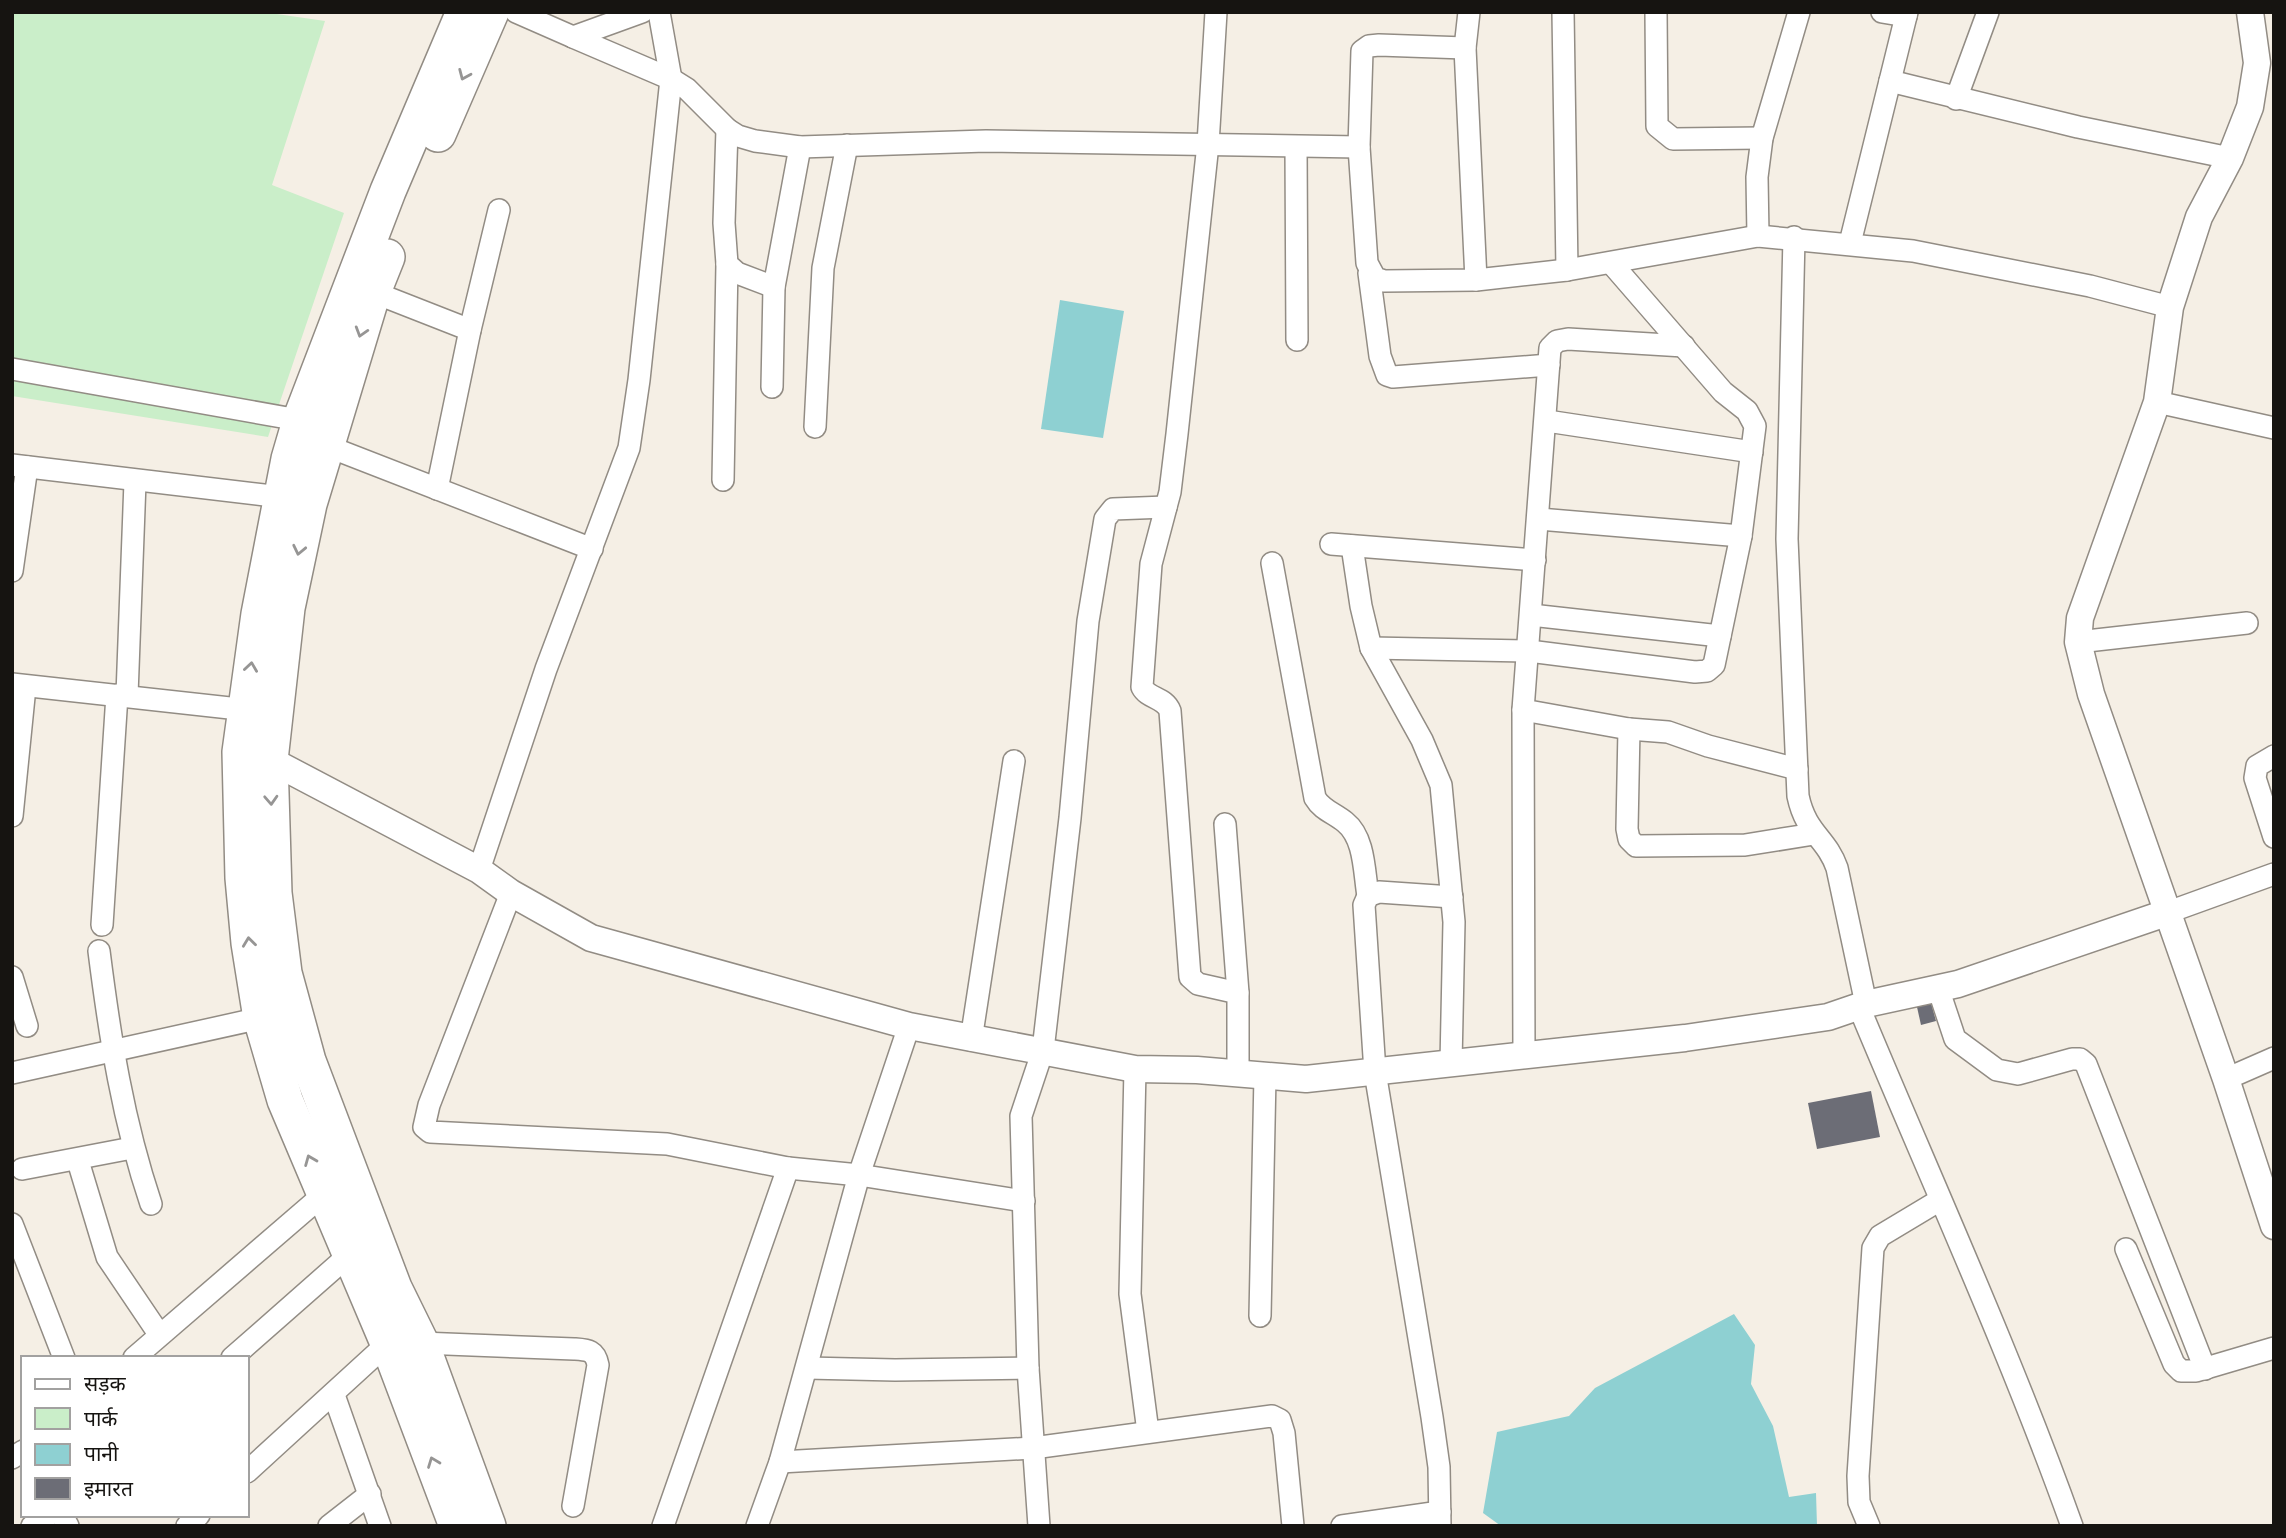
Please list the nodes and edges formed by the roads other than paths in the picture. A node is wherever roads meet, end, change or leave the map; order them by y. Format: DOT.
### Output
graph roads {
  1 [pos="464,12"];
  2 [pos="491,12"];
  3 [pos="516,12"];
  4 [pos="642,12"];
  5 [pos="659,12"];
  6 [pos="1216,12"];
  7 [pos="1469,12"];
  8 [pos="1563,12"];
  9 [pos="1656,12"];
  10 [pos="1799,12"];
  11 [pos="1882,12"];
  12 [pos="1987,12"];
  13 [pos="2250,12"];
  14 [pos="1907,14"];
  15 [pos="573,37"];
  16 [pos="1465,48"];
  17 [pos="2265,64"];
  18 [pos="671,79"];
  19 [pos="1890,81"];
  20 [pos="1956,99"];
  21 [pos="727,129"];
  22 [pos="1762,138"];
  23 [pos="1208,144"];
  24 [pos="847,145"];
  25 [pos="800,147"];
  26 [pos="1296,147"];
  27 [pos="1359,147"];
  28 [pos="2230,158"];
  29 [pos="499,210"];
  30 [pos="1758,236"];
  31 [pos="1794,237"];
  32 [pos="1850,243"];
  33 [pos="727,264"];
  34 [pos="1612,264"];
  35 [pos="1567,270"];
  36 [pos="1369,273"];
  37 [pos="1476,280"];
  38 [pos="774,287"];
  39 [pos="373,292"];
  40 [pos="2170,307"];
  41 [pos="470,330"];
  42 [pos="1297,340"];
  43 [pos="1684,346"];
  44 [pos="1549,365"];
  45 [pos="12,369"];
  46 [pos="772,387"];
  47 [pos="2157,402"];
  48 [pos="1547,421"];
  49 [pos="815,427"];
  50 [pos="2274,428"];
  51 [pos="320,431"];
  52 [pos="1752,452"];
  53 [pos="20,466"];
  54 [pos="723,480"];
  55 [pos="135,482"];
  56 [pos="437,489"];
  57 [pos="281,497"];
  58 [pos="1167,507"];
  59 [pos="1538,519"];
  60 [pos="1741,536"];
  61 [pos="592,549"];
  62 [pos="1535,561"];
  63 [pos="1272,563"];
  64 [pos="12,571"];
  65 [pos="1531,614"];
  66 [pos="2247,623"];
  67 [pos="1720,636"];
  68 [pos="2078,642"];
  69 [pos="1371,648"];
  70 [pos="1529,651"];
  71 [pos="19,686"];
  72 [pos="122,695"];
  73 [pos="1523,710"];
  74 [pos="260,711"];
  75 [pos="1629,729"];
  76 [pos="255,756"];
  77 [pos="2274,756"];
  78 [pos="1014,761"];
  79 [pos="1797,769"];
  80 [pos="12,816"];
  81 [pos="1225,824"];
  82 [pos="1814,834"];
  83 [pos="2274,838"];
  84 [pos="480,870"];
  85 [pos="2274,874"];
  86 [pos="511,893"];
  87 [pos="1368,896"];
  88 [pos="1452,897"];
  89 [pos="2166,913"];
  90 [pos="102,925"];
  91 [pos="99,951"];
  92 [pos="12,977"];
  93 [pos="1938,988"];
  94 [pos="1238,993"];
  95 [pos="1863,1006"];
  96 [pos="261,1018"];
  97 [pos="27,1026"];
  98 [pos="909,1026"];
  99 [pos="971,1040"];
  100 [pos="1043,1050"];
  101 [pos="112,1052"];
  102 [pos="1524,1057"];
  103 [pos="2274,1058"];
  104 [pos="1451,1063"];
  105 [pos="1135,1069"];
  106 [pos="1375,1072"];
  107 [pos="12,1073"];
  108 [pos="1238,1074"];
  109 [pos="1265,1076"];
  110 [pos="2226,1079"];
  111 [pos="132,1148"];
  112 [pos="78,1161"];
  113 [pos="788,1168"];
  114 [pos="22,1169"];
  115 [pos="859,1175"];
  116 [pos="337,1184"];
  117 [pos="1940,1200"];
  118 [pos="1024,1201"];
  119 [pos="151,1204"];
  120 [pos="12,1224"];
  121 [pos="2274,1226"];
  122 [pos="2126,1249"];
  123 [pos="349,1255"];
  124 [pos="1260,1316"];
  125 [pos="159,1334"];
  126 [pos="404,1343"];
  127 [pos="2274,1348"];
  128 [pos="63,1356"];
  129 [pos="136,1356"];
  130 [pos="234,1356"];
  131 [pos="807,1368"];
  132 [pos="1028,1368"];
  133 [pos="2206,1368"];
  134 [pos="334,1395"];
  135 [pos="1148,1432"];
  136 [pos="1033,1448"];
  137 [pos="780,1462"];
  138 [pos="248,1471"];
  139 [pos="370,1494"];
  140 [pos="573,1506"];
  141 [pos="1440,1519"];
  142 [pos="329,1526"];
  143 [pos="380,1526"];
  144 [pos="457,1526"];
  145 [pos="488,1526"];
  146 [pos="663,1526"];
  147 [pos="757,1526"];
  148 [pos="1039,1526"];
  149 [pos="1293,1526"];
  150 [pos="1342,1526"];
  151 [pos="1869,1526"];
  152 [pos="2072,1526"];
  1 -- 51 [label="main road"];
  2 -- 39 [label="main road, one-way"];
  3 -- 15 [label="street"];
  4 -- 15 [label="street"];
  5 -- 18 [label="street"];
  6 -- 23 [label="street"];
  7 -- 16 [label="street"];
  8 -- 35 [label="street"];
  9 -- 22 [label="street"];
  10 -- 22 [label="street"];
  11 -- 14 [label="street"];
  12 -- 20 [label="street"];
  13 -- 17 [label="street"];
  14 -- 19 [label="street"];
  15 -- 18 [label="street"];
  16 -- 27 [label="street"];
  16 -- 37 [label="street"];
  17 -- 28 [label="street"];
  18 -- 21 [label="street"];
  18 -- 61 [label="street"];
  19 -- 20 [label="street"];
  19 -- 32 [label="street"];
  20 -- 28 [label="street"];
  21 -- 25 [label="street"];
  21 -- 33 [label="street"];
  22 -- 30 [label="street"];
  23 -- 24 [label="street"];
  23 -- 26 [label="street"];
  23 -- 58 [label="street"];
  24 -- 25 [label="street"];
  24 -- 49 [label="street"];
  25 -- 38 [label="street"];
  26 -- 27 [label="street"];
  26 -- 42 [label="street"];
  27 -- 36 [label="street"];
  28 -- 40 [label="street"];
  29 -- 41 [label="street"];
  30 -- 31 [label="street"];
  30 -- 34 [label="street"];
  31 -- 32 [label="street"];
  31 -- 79 [label="street"];
  32 -- 40 [label="street"];
  33 -- 38 [label="street"];
  33 -- 54 [label="street"];
  34 -- 35 [label="street"];
  34 -- 43 [label="street"];
  35 -- 37 [label="street"];
  36 -- 37 [label="street"];
  36 -- 44 [label="street"];
  38 -- 46 [label="street"];
  39 -- 41 [label="street"];
  39 -- 51 [label="main road, one-way"];
  40 -- 47 [label="street"];
  41 -- 56 [label="street"];
  43 -- 44 [label="street"];
  43 -- 52 [label="street"];
  44 -- 48 [label="street"];
  45 -- 51 [label="street"];
  47 -- 50 [label="street"];
  47 -- 68 [label="street"];
  48 -- 52 [label="street"];
  48 -- 59 [label="street"];
  51 -- 56 [label="street"];
  51 -- 57 [label="main road"];
  51 -- 74 [label="main road, one-way"];
  52 -- 60 [label="street"];
  53 -- 55 [label="street"];
  53 -- 64 [label="street"];
  55 -- 57 [label="street"];
  55 -- 72 [label="street"];
  56 -- 61 [label="street"];
  74 -- 57 [label="main road, one-way"];
  58 -- 94 [label="street"];
  58 -- 100 [label="street"];
  59 -- 60 [label="street"];
  59 -- 62 [label="street"];
  60 -- 67 [label="street"];
  61 -- 84 [label="street"];
  62 -- 65 [label="street"];
  62 -- 69 [label="street"];
  63 -- 87 [label="street"];
  65 -- 67 [label="street"];
  65 -- 70 [label="street"];
  66 -- 68 [label="street"];
  67 -- 70 [label="street"];
  68 -- 89 [label="street"];
  69 -- 70 [label="street"];
  69 -- 88 [label="street"];
  70 -- 73 [label="street"];
  71 -- 72 [label="street"];
  71 -- 80 [label="street"];
  72 -- 74 [label="street"];
  72 -- 90 [label="street"];
  73 -- 75 [label="street"];
  73 -- 102 [label="street"];
  74 -- 76 [label="main road"];
  75 -- 79 [label="street"];
  75 -- 82 [label="street"];
  76 -- 84 [label="street"];
  96 -- 76 [label="main road, one-way"];
  76 -- 116 [label="main road, one-way"];
  77 -- 83 [label="street"];
  78 -- 99 [label="street"];
  79 -- 82 [label="street"];
  81 -- 94 [label="street"];
  82 -- 95 [label="street"];
  84 -- 86 [label="street"];
  85 -- 89 [label="street"];
  86 -- 98 [label="street"];
  86 -- 113 [label="street"];
  87 -- 88 [label="street"];
  87 -- 106 [label="street"];
  88 -- 104 [label="street"];
  89 -- 93 [label="street"];
  89 -- 110 [label="street"];
  91 -- 101 [label="street"];
  92 -- 97 [label="street"];
  93 -- 95 [label="street"];
  93 -- 133 [label="street"];
  94 -- 108 [label="street"];
  95 -- 102 [label="street"];
  95 -- 117 [label="street"];
  96 -- 101 [label="street"];
  116 -- 96 [label="main road, one-way"];
  98 -- 99 [label="street"];
  98 -- 115 [label="street"];
  99 -- 100 [label="street"];
  100 -- 105 [label="street"];
  100 -- 118 [label="street"];
  101 -- 107 [label="street"];
  101 -- 111 [label="street"];
  102 -- 104 [label="street"];
  103 -- 110 [label="street"];
  104 -- 106 [label="street"];
  105 -- 108 [label="street"];
  105 -- 135 [label="street"];
  106 -- 109 [label="street"];
  106 -- 141 [label="street"];
  108 -- 109 [label="street"];
  109 -- 124 [label="street"];
  110 -- 121 [label="street"];
  111 -- 112 [label="street"];
  111 -- 119 [label="street"];
  112 -- 114 [label="street"];
  112 -- 125 [label="street"];
  113 -- 115 [label="street"];
  113 -- 146 [label="street"];
  115 -- 118 [label="street"];
  115 -- 131 [label="street"];
  116 -- 123 [label="main road"];
  116 -- 125 [label="street"];
  116 -- 126 [label="main road"];
  117 -- 151 [label="street"];
  117 -- 152 [label="street"];
  118 -- 132 [label="street"];
  120 -- 128 [label="street"];
  122 -- 133 [label="street"];
  123 -- 126 [label="main road"];
  123 -- 130 [label="street"];
  125 -- 129 [label="street"];
  126 -- 134 [label="street"];
  126 -- 140 [label="street"];
  144 -- 126 [label="main road, one-way"];
  126 -- 145 [label="main road"];
  127 -- 133 [label="street"];
  131 -- 132 [label="street"];
  131 -- 137 [label="street"];
  132 -- 136 [label="street"];
  134 -- 138 [label="street"];
  134 -- 139 [label="street"];
  135 -- 136 [label="street"];
  135 -- 149 [label="street"];
  136 -- 137 [label="street"];
  136 -- 148 [label="street"];
  137 -- 147 [label="street"];
  139 -- 142 [label="street"];
  139 -- 143 [label="street"];
  141 -- 150 [label="street"];
}
